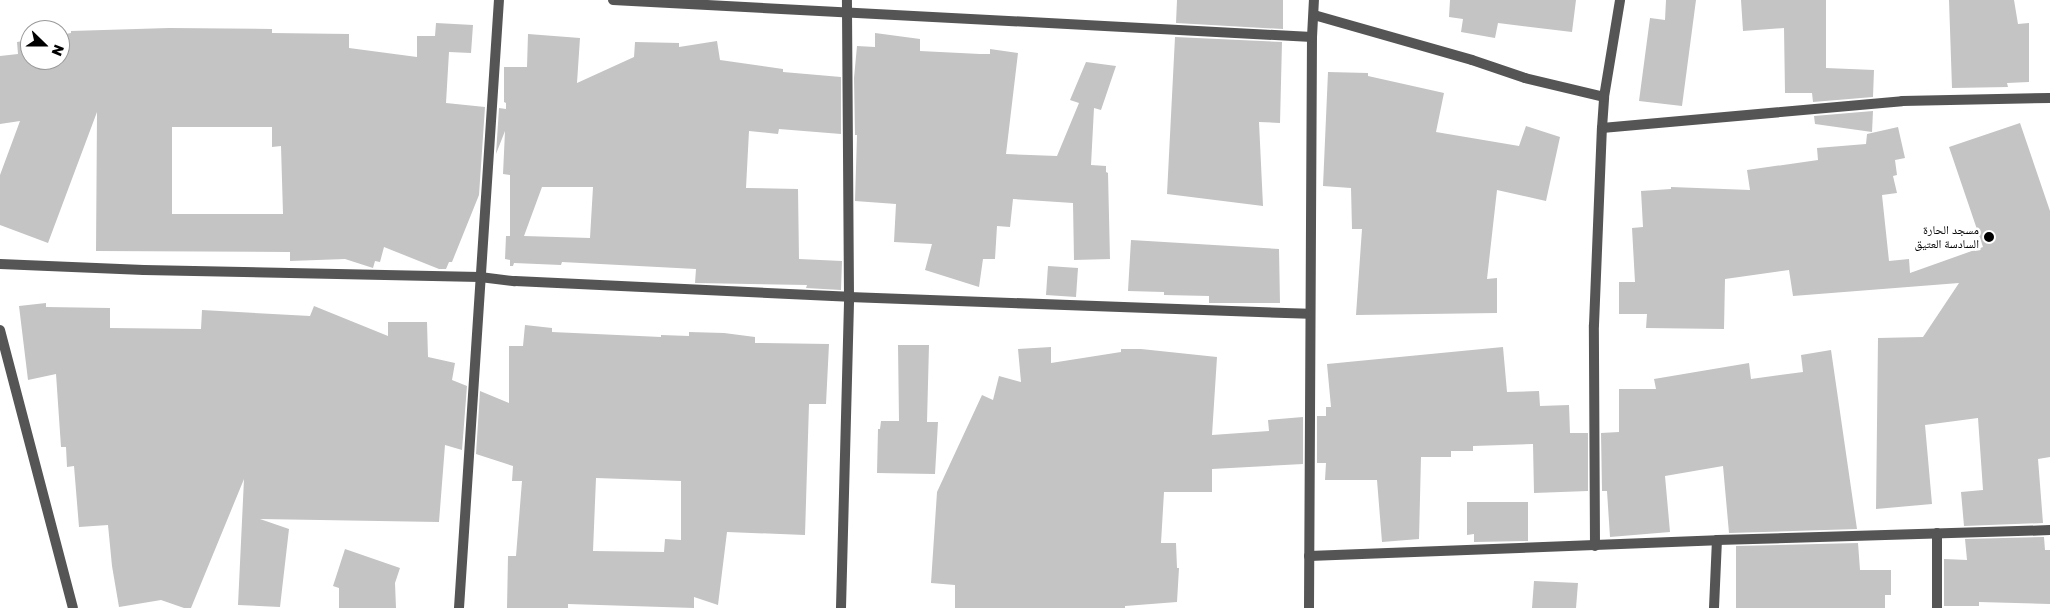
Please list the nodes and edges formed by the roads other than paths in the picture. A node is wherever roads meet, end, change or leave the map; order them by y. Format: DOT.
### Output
graph roads {
  1 [pos="498,0"];
  2 [pos="613,0"];
  3 [pos="847,0"];
  4 [pos="1314,0"];
  5 [pos="1620,0"];
  6 [pos="849,14"];
  7 [pos="1314,15"];
  8 [pos="1312,37"];
  9 [pos="1604,97"];
  10 [pos="2050,98"];
  11 [pos="1602,128"];
  12 [pos="0,264"];
  13 [pos="480,277"];
  14 [pos="849,297"];
  15 [pos="1310,314"];
  16 [pos="0,330"];
  17 [pos="2050,530"];
  18 [pos="1937,533"];
  19 [pos="1717,540"];
  20 [pos="1595,546"];
  21 [pos="1309,556"];
  22 [pos="73,608"];
  23 [pos="459,608"];
  24 [pos="841,608"];
  25 [pos="1308,608"];
  26 [pos="1714,608"];
  27 [pos="1937,608"];
  1 -- 13 [label="street"];
  2 -- 6 [label="street"];
  3 -- 6 [label="street"];
  4 -- 7 [label="street"];
  5 -- 9 [label="street"];
  6 -- 8 [label="street"];
  6 -- 14 [label="street"];
  7 -- 8 [label="street"];
  7 -- 9 [label="street"];
  8 -- 15 [label="street"];
  9 -- 11 [label="street"];
  10 -- 11 [label="street"];
  11 -- 20 [label="street"];
  12 -- 13 [label="street"];
  13 -- 14 [label="street"];
  13 -- 23 [label="street"];
  14 -- 15 [label="street"];
  14 -- 24 [label="street"];
  15 -- 21 [label="street"];
  16 -- 22 [label="street"];
  17 -- 18 [label="street"];
  18 -- 19 [label="street"];
  18 -- 27 [label="street"];
  19 -- 20 [label="street"];
  19 -- 26 [label="street"];
  20 -- 21 [label="street"];
  21 -- 25 [label="street"];
}
